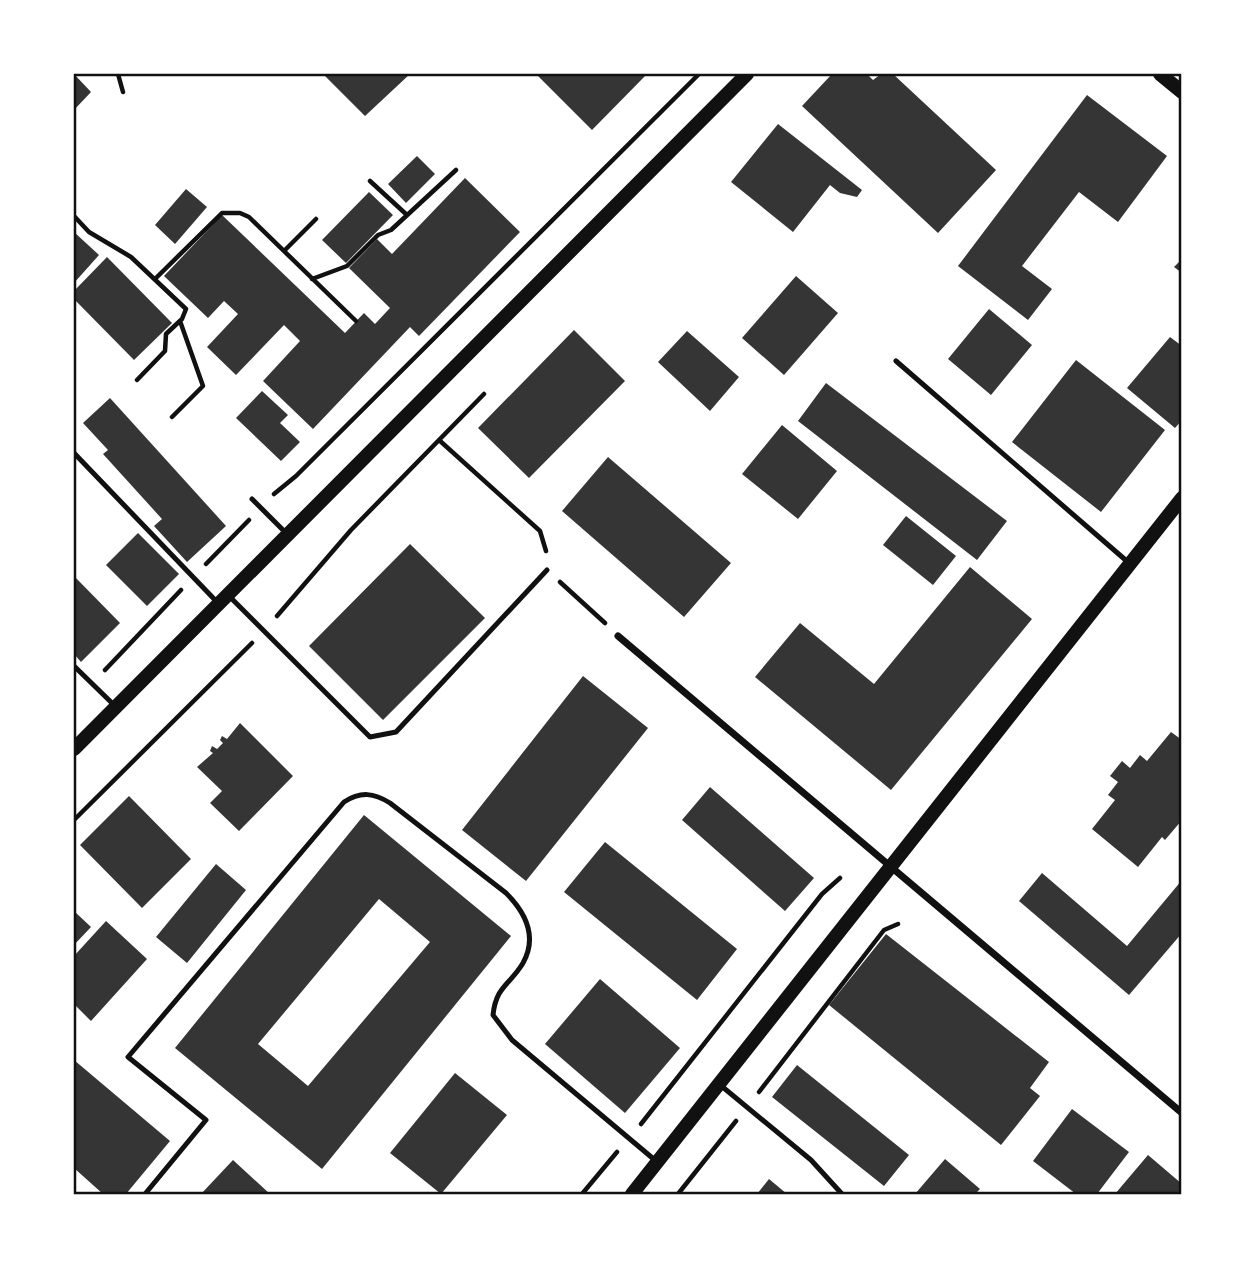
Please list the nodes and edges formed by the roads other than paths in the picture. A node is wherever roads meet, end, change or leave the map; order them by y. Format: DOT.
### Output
graph roads {
  1 [pos="747,74"];
  2 [pos="1160,74"];
  3 [pos="1181,92"];
  4 [pos="896,361"];
  5 [pos="74,453"];
  6 [pos="1181,498"];
  7 [pos="252,499"];
  8 [pos="288,534"];
  9 [pos="1129,563"];
  10 [pos="547,570"];
  11 [pos="224,600"];
  12 [pos="618,636"];
  13 [pos="74,666"];
  14 [pos="116,707"];
  15 [pos="74,749"];
  16 [pos="889,865"];
  17 [pos="719,1084"];
  18 [pos="1181,1113"];
  19 [pos="658,1163"];
  20 [pos="145,1195"];
  21 [pos="632,1195"];
  22 [pos="842,1195"];
  1 -- 8 [label="main road"];
  2 -- 3 [label="main road"];
  4 -- 9 [label="lane"];
  5 -- 11 [label="lane"];
  6 -- 9 [label="main road"];
  7 -- 8 [label="lane"];
  8 -- 11 [label="main road"];
  9 -- 16 [label="main road"];
  10 -- 11 [label="lane"];
  11 -- 14 [label="main road"];
  12 -- 16 [label="street"];
  13 -- 14 [label="lane"];
  14 -- 15 [label="main road"];
  16 -- 17 [label="main road"];
  16 -- 18 [label="street"];
  17 -- 19 [label="main road"];
  17 -- 22 [label="lane"];
  19 -- 20 [label="lane"];
  19 -- 21 [label="main road"];
}
